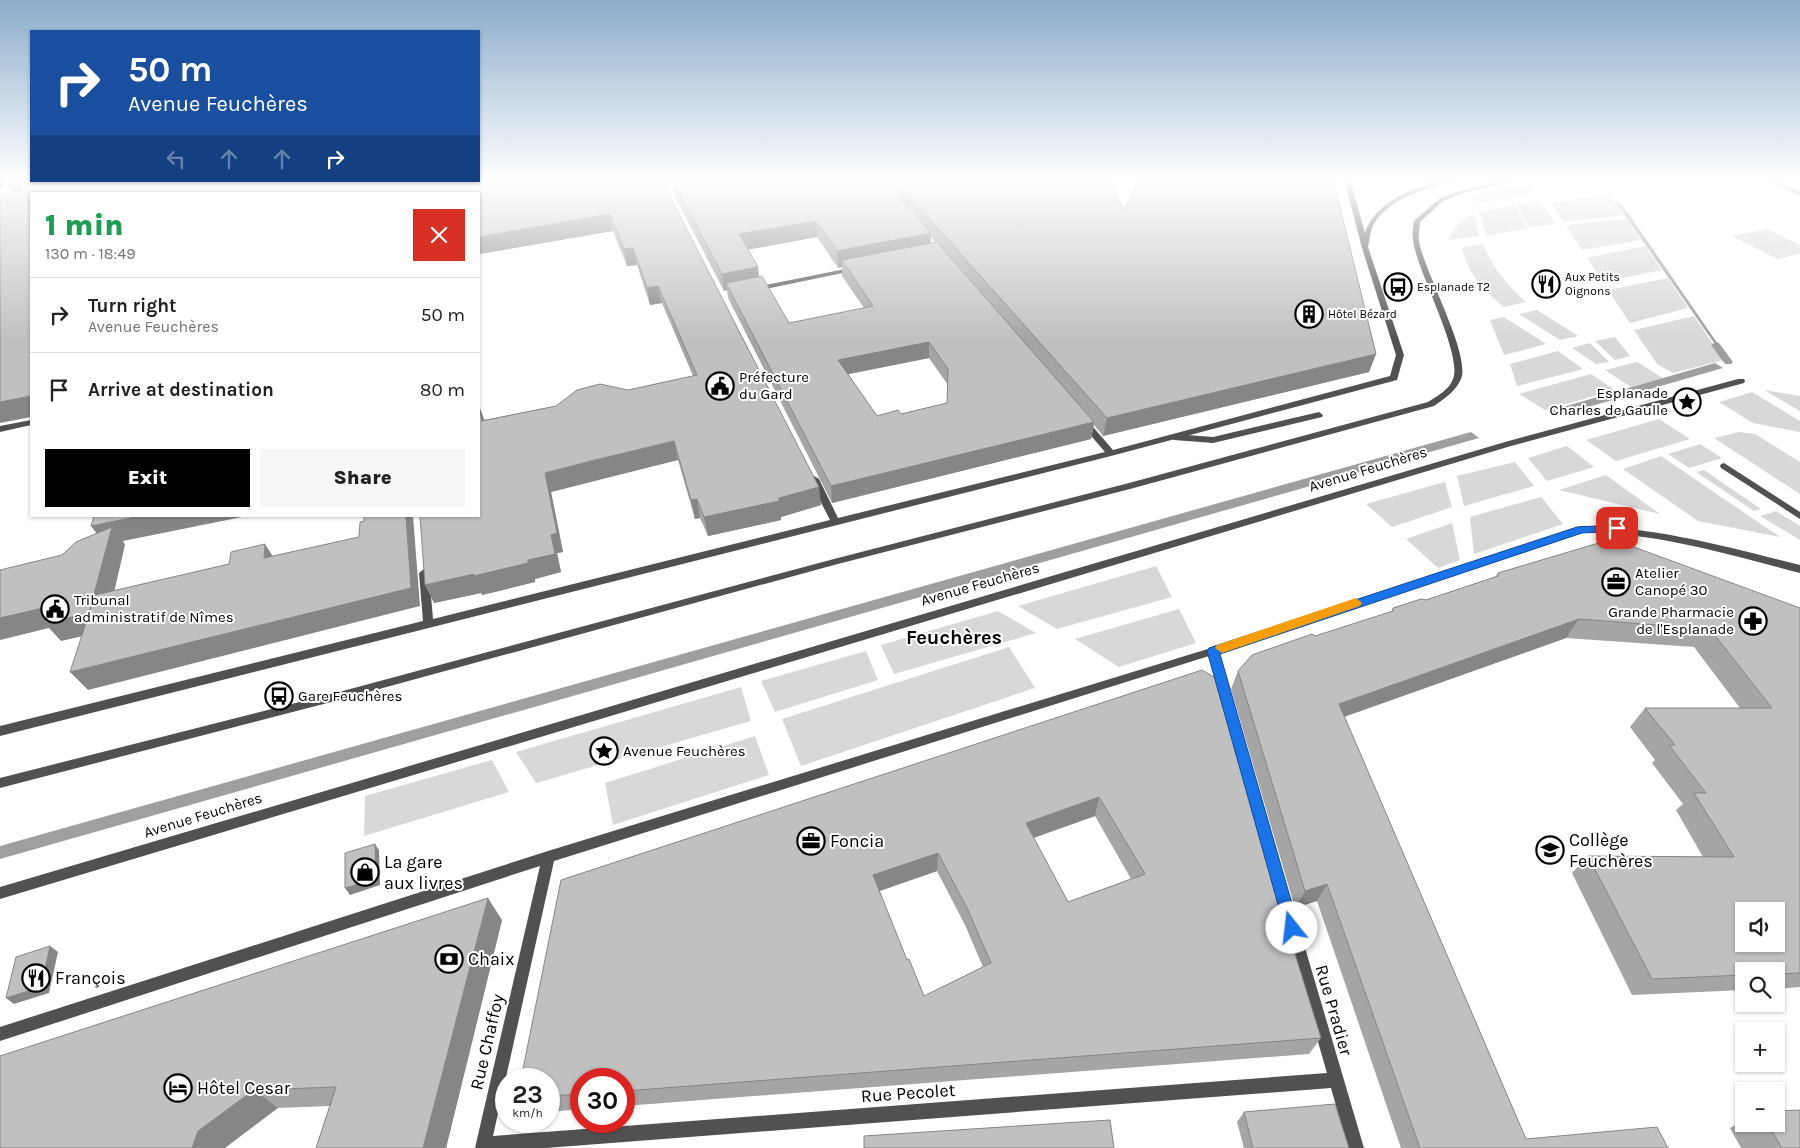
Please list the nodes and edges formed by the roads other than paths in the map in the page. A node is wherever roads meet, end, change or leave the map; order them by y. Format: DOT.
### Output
graph roads {
  1 [pos="1361,233"];
  2 [pos="1369,233"];
  3 [pos="1417,233"];
  4 [pos="1365,248"];
  5 [pos="861,268"];
  6 [pos="748,290"];
  7 [pos="1741,382"];
  8 [pos="1079,416"];
  9 [pos="1319,416"];
  10 [pos="30,423"];
  11 [pos="0,429"];
  12 [pos="1174,437"];
  13 [pos="1111,453"];
  14 [pos="1724,466"];
  15 [pos="808,469"];
  16 [pos="1800,516"];
  17 [pos="835,521"];
  18 [pos="424,565"];
  19 [pos="1800,569"];
  20 [pos="428,624"];
  21 [pos="1213,651"];
  22 [pos="1230,709"];
  23 [pos="0,731"];
  24 [pos="0,783"];
  25 [pos="548,857"];
  26 [pos="1278,880"];
  27 [pos="0,892"];
  28 [pos="0,1034"];
  29 [pos="1335,1080"];
  30 [pos="483,1146"];
  31 [pos="1356,1148"];
  1 -- 4 [label="street"];
  2 -- 4 [label="street"];
  3 -- 24 [label="street"];
  4 -- 12 [label="street"];
  5 -- 6 [label="street"];
  7 -- 27 [label="street, Avenue Feuchères"];
  8 -- 13 [label="street"];
  9 -- 12 [label="street"];
  10 -- 11 [label="street"];
  12 -- 13 [label="street"];
  13 -- 17 [label="street"];
  14 -- 16 [label="street"];
  15 -- 17 [label="street"];
  17 -- 20 [label="street"];
  18 -- 20 [label="street"];
  19 -- 21 [label="street"];
  20 -- 23 [label="street"];
  21 -- 22 [label="street"];
  21 -- 25 [label="street"];
  25 -- 28 [label="street"];
  25 -- 30 [label="street, Rue Chaffoy"];
  26 -- 29 [label="street, Rue Pradier"];
  29 -- 30 [label="street, Rue Pecolet"];
  29 -- 31 [label="street, Rue Pradier"];
}
